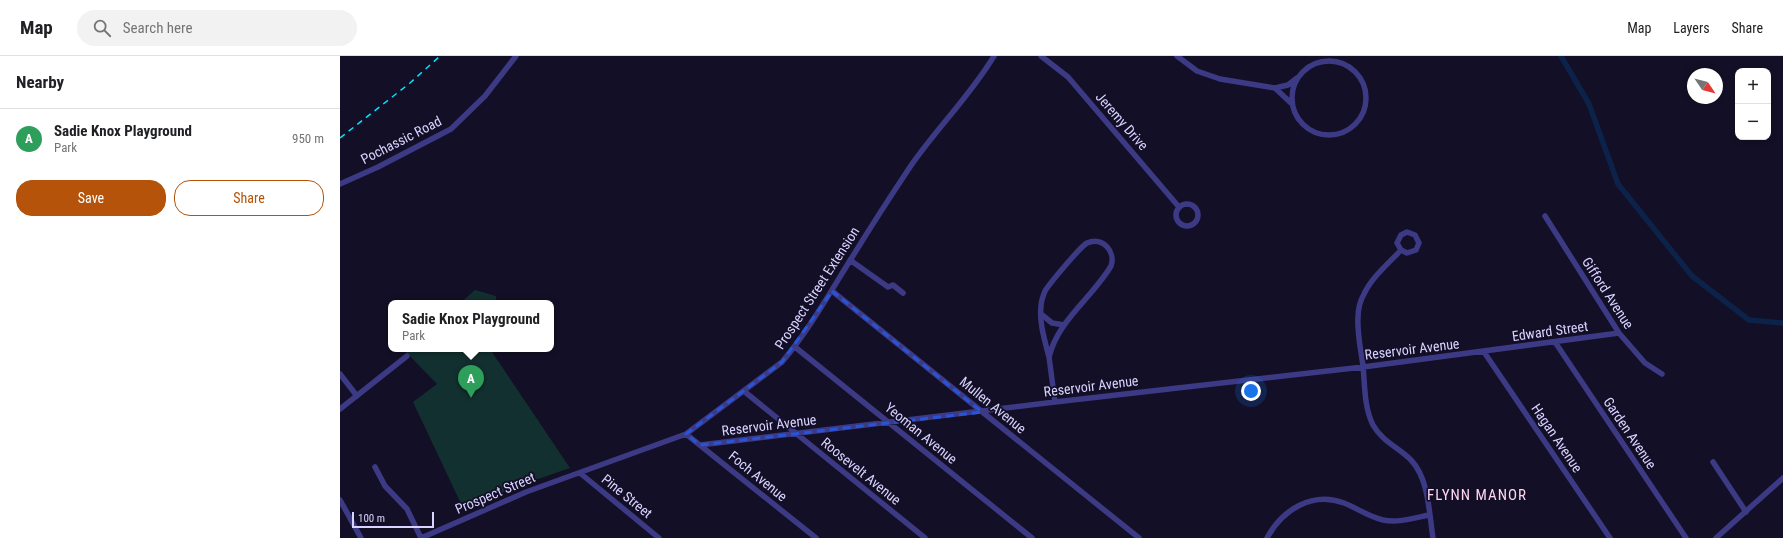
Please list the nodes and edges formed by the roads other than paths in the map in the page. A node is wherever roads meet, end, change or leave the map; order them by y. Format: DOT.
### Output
graph roads {
  1 [pos="516,56"];
  2 [pos="994,56"];
  3 [pos="1041,56"];
  4 [pos="1177,56"];
  5 [pos="1299,76"];
  6 [pos="1275,88"];
  7 [pos="1292,105"];
  8 [pos="340,184"];
  9 [pos="1179,207"];
  10 [pos="1545,216"];
  11 [pos="1401,250"];
  12 [pos="850,260"];
  13 [pos="832,291"];
  14 [pos="903,293"];
  15 [pos="1041,314"];
  16 [pos="1064,325"];
  17 [pos="1619,334"];
  18 [pos="1555,342"];
  19 [pos="795,347"];
  20 [pos="1484,352"];
  21 [pos="407,356"];
  22 [pos="1049,357"];
  23 [pos="1363,367"];
  24 [pos="340,374"];
  25 [pos="1662,374"];
  26 [pos="744,392"];
  27 [pos="357,396"];
  28 [pos="1055,402"];
  29 [pos="340,410"];
  30 [pos="982,412"];
  31 [pos="889,423"];
  32 [pos="795,433"];
  33 [pos="686,434"];
  34 [pos="700,445"];
  35 [pos="1713,462"];
  36 [pos="375,467"];
  37 [pos="580,473"];
  38 [pos="1783,478"];
  39 [pos="340,500"];
  40 [pos="1746,512"];
  41 [pos="1429,515"];
  42 [pos="361,538"];
  43 [pos="421,538"];
  44 [pos="659,538"];
  45 [pos="816,538"];
  46 [pos="925,538"];
  47 [pos="1032,538"];
  48 [pos="1139,538"];
  49 [pos="1267,538"];
  50 [pos="1433,538"];
  51 [pos="1610,538"];
  52 [pos="1686,538"];
  53 [pos="1716,538"];
  1 -- 8 [label="street, Pochassic Road"];
  2 -- 12 [label="street, Prospect Street Extension"];
  3 -- 9 [label="street, Jeremy Drive"];
  4 -- 6 [label="street"];
  5 -- 6 [label="street"];
  5 -- 7 [label="street"];
  5 -- 7 [label="street"];
  6 -- 7 [label="street"];
  10 -- 17 [label="street, Gifford Avenue"];
  11 -- 23 [label="street"];
  12 -- 13 [label="street, Prospect Street Extension"];
  12 -- 14 [label="street"];
  13 -- 19 [label="street, Prospect Street Extension"];
  13 -- 30 [label="street, Mullen Avenue"];
  15 -- 16 [label="street"];
  15 -- 16 [label="street"];
  15 -- 22 [label="street"];
  16 -- 22 [label="street"];
  17 -- 18 [label="street, Edward Street"];
  17 -- 25 [label="street, Gifford Avenue"];
  18 -- 20 [label="street, Edward Street"];
  18 -- 52 [label="street, Garden Avenue"];
  19 -- 26 [label="street, Prospect Street Extension"];
  19 -- 31 [label="street, Yeoman Avenue"];
  20 -- 23 [label="street, Reservoir Avenue"];
  20 -- 51 [label="street, Hagan Avenue"];
  21 -- 27 [label="street"];
  22 -- 28 [label="street"];
  23 -- 28 [label="street, Reservoir Avenue"];
  23 -- 41 [label="street"];
  24 -- 27 [label="street"];
  26 -- 32 [label="street, Roosevelt Avenue"];
  26 -- 33 [label="street, Prospect Street Extension"];
  27 -- 29 [label="street"];
  28 -- 30 [label="street, Reservoir Avenue"];
  30 -- 31 [label="street, Reservoir Avenue"];
  30 -- 48 [label="street, Mullen Avenue"];
  31 -- 32 [label="street, Reservoir Avenue"];
  31 -- 47 [label="street, Yeoman Avenue"];
  32 -- 34 [label="street, Reservoir Avenue"];
  32 -- 46 [label="street, Roosevelt Avenue"];
  33 -- 34 [label="street, Foch Avenue"];
  33 -- 37 [label="street, Prospect Street Extension"];
  34 -- 45 [label="street, Foch Avenue"];
  35 -- 40 [label="street"];
  36 -- 43 [label="street"];
  37 -- 43 [label="street, Prospect Street"];
  37 -- 44 [label="street, Pine Street"];
  38 -- 40 [label="street"];
  39 -- 42 [label="street"];
  40 -- 53 [label="street"];
  41 -- 49 [label="street"];
  41 -- 50 [label="street"];
}
